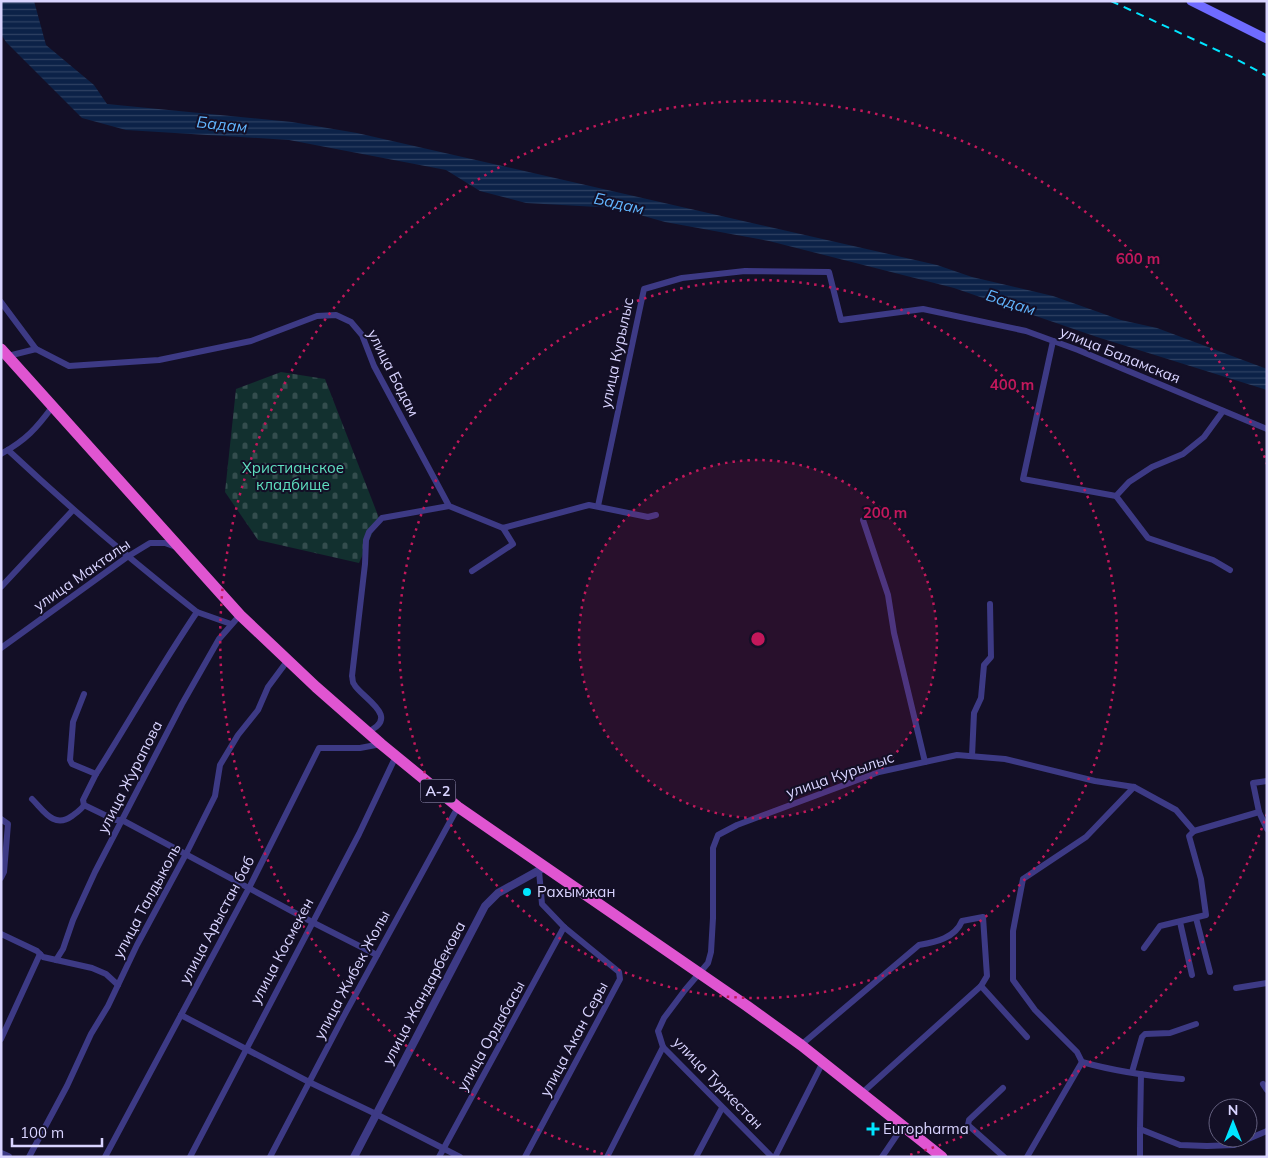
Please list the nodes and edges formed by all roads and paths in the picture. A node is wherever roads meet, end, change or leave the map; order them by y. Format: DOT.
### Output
graph roads {
  1 [pos="1192,1"];
  2 [pos="1267,39"];
  3 [pos="1,302"];
  4 [pos="841,320"];
  5 [pos="1054,341"];
  6 [pos="36,350"];
  7 [pos="4,352"];
  8 [pos="53,406"];
  9 [pos="1223,411"];
  10 [pos="1267,429"];
  11 [pos="8,450"];
  12 [pos="1,454"];
  13 [pos="1116,496"];
  14 [pos="449,506"];
  15 [pos="598,506"];
  16 [pos="73,510"];
  17 [pos="656,515"];
  18 [pos="862,520"];
  19 [pos="504,528"];
  20 [pos="182,549"];
  21 [pos="128,557"];
  22 [pos="1230,570"];
  23 [pos="472,571"];
  24 [pos="1,586"];
  25 [pos="990,604"];
  26 [pos="197,612"];
  27 [pos="240,615"];
  28 [pos="231,624"];
  29 [pos="1,648"];
  30 [pos="288,660"];
  31 [pos="84,694"];
  32 [pos="367,732"];
  33 [pos="382,744"];
  34 [pos="396,756"];
  35 [pos="972,756"];
  36 [pos="925,762"];
  37 [pos="96,774"];
  38 [pos="1267,781"];
  39 [pos="1134,787"];
  40 [pos="32,799"];
  41 [pos="84,805"];
  42 [pos="458,807"];
  43 [pos="1259,812"];
  44 [pos="1,818"];
  45 [pos="122,820"];
  46 [pos="1267,829"];
  47 [pos="1194,831"];
  48 [pos="186,854"];
  49 [pos="542,869"];
  50 [pos="1,878"];
  51 [pos="249,888"];
  52 [pos="1196,918"];
  53 [pos="312,922"];
  54 [pos="1180,922"];
  55 [pos="564,928"];
  56 [pos="1,934"];
  57 [pos="1144,948"];
  58 [pos="40,954"];
  59 [pos="377,955"];
  60 [pos="56,960"];
  61 [pos="1210,972"];
  62 [pos="699,974"];
  63 [pos="1192,975"];
  64 [pos="1267,983"];
  65 [pos="118,985"];
  66 [pos="981,986"];
  67 [pos="1236,988"];
  68 [pos="181,1015"];
  69 [pos="1196,1024"];
  70 [pos="1027,1037"];
  71 [pos="1,1039"];
  72 [pos="801,1045"];
  73 [pos="663,1047"];
  74 [pos="245,1048"];
  75 [pos="823,1062"];
  76 [pos="1082,1062"];
  77 [pos="1132,1072"];
  78 [pos="1141,1074"];
  79 [pos="1182,1079"];
  80 [pos="309,1082"];
  81 [pos="1003,1088"];
  82 [pos="862,1093"];
  83 [pos="722,1108"];
  84 [pos="376,1114"];
  85 [pos="903,1126"];
  86 [pos="1140,1129"];
  87 [pos="1267,1130"];
  88 [pos="444,1148"];
  89 [pos="1,1154"];
  90 [pos="8,1157"];
  91 [pos="29,1157"];
  92 [pos="104,1157"];
  93 [pos="190,1157"];
  94 [pos="270,1157"];
  95 [pos="354,1157"];
  96 [pos="439,1157"];
  97 [pos="460,1157"];
  98 [pos="525,1157"];
  99 [pos="607,1157"];
  100 [pos="696,1157"];
  101 [pos="774,1157"];
  102 [pos="882,1157"];
  103 [pos="942,1157"];
  104 [pos="1004,1157"];
  105 [pos="1027,1157"];
  106 [pos="1140,1157"];
  1 -- 2 [label="main road"];
  3 -- 6 [label="street"];
  4 -- 5 [label="street, улица Бадамская"];
  4 -- 15 [label="street, улица Курылыс"];
  5 -- 9 [label="street, улица Бадамская"];
  5 -- 13 [label="street"];
  6 -- 7 [label="street"];
  6 -- 14 [label="street, улица Бадам"];
  7 -- 8 [label="highway, A-2"];
  8 -- 11 [label="street"];
  8 -- 20 [label="highway, A-2"];
  9 -- 10 [label="street, улица Бадамская"];
  9 -- 13 [label="street"];
  11 -- 12 [label="street"];
  11 -- 16 [label="street"];
  13 -- 22 [label="street"];
  14 -- 19 [label="street"];
  14 -- 32 [label="street"];
  15 -- 17 [label="street"];
  15 -- 19 [label="street"];
  16 -- 21 [label="street"];
  16 -- 24 [label="street"];
  18 -- 36 [label="street"];
  19 -- 23 [label="street"];
  20 -- 21 [label="street, улица Макталы"];
  20 -- 27 [label="highway, A-2"];
  21 -- 26 [label="street"];
  21 -- 29 [label="street, улица Макталы"];
  25 -- 35 [label="street"];
  26 -- 28 [label="street"];
  26 -- 37 [label="street"];
  27 -- 28 [label="street, улица Журапова"];
  27 -- 30 [label="highway, A-2"];
  28 -- 45 [label="street, улица Журапова"];
  30 -- 32 [label="highway, A-2"];
  30 -- 48 [label="street, улица Талдыколь"];
  31 -- 37 [label="street"];
  32 -- 33 [label="highway, A-2"];
  33 -- 34 [label="highway, A-2"];
  33 -- 51 [label="street, улица Арыстан баб"];
  34 -- 42 [label="highway, A-2"];
  34 -- 53 [label="street, улица Космекен"];
  35 -- 36 [label="street, улица Курылыс"];
  35 -- 39 [label="street, улица Курылыс"];
  36 -- 62 [label="street, улица Курылыс"];
  37 -- 41 [label="street"];
  38 -- 43 [label="street"];
  39 -- 47 [label="street, улица Курылыс"];
  39 -- 76 [label="street"];
  40 -- 41 [label="street"];
  41 -- 45 [label="street"];
  42 -- 49 [label="highway, A-2"];
  42 -- 59 [label="street, улица Жибек Жолы"];
  43 -- 46 [label="street"];
  43 -- 47 [label="street"];
  44 -- 50 [label="street"];
  45 -- 48 [label="street"];
  45 -- 60 [label="street, улица Журапова"];
  47 -- 52 [label="street"];
  48 -- 51 [label="street"];
  48 -- 65 [label="street, улица Талдыколь"];
  49 -- 55 [label="street, улица Акан Серы"];
  49 -- 62 [label="highway, A-2"];
  49 -- 84 [label="street, улица Жандарбекова"];
  51 -- 53 [label="street"];
  51 -- 68 [label="street, улица Арыстан баб"];
  52 -- 54 [label="street"];
  52 -- 61 [label="street"];
  53 -- 59 [label="street"];
  53 -- 74 [label="street, улица Космекен"];
  54 -- 57 [label="street"];
  54 -- 63 [label="street"];
  55 -- 88 [label="street, улица Ордабасы"];
  55 -- 98 [label="street, улица Акан Серы"];
  56 -- 58 [label="street"];
  58 -- 60 [label="street"];
  58 -- 71 [label="street"];
  59 -- 80 [label="street, улица Жибек Жолы"];
  60 -- 65 [label="street"];
  62 -- 72 [label="highway, A-2"];
  62 -- 73 [label="street, улица Туркестан"];
  64 -- 67 [label="street"];
  65 -- 91 [label="street, улица Талдыколь"];
  66 -- 70 [label="street"];
  66 -- 72 [label="street"];
  66 -- 82 [label="street"];
  68 -- 74 [label="street"];
  68 -- 92 [label="street, улица Арыстан баб"];
  69 -- 77 [label="street"];
  72 -- 75 [label="highway, A-2"];
  73 -- 83 [label="street, улица Туркестан"];
  73 -- 99 [label="street"];
  74 -- 80 [label="street"];
  74 -- 93 [label="street, улица Космекен"];
  75 -- 82 [label="highway, A-2"];
  75 -- 101 [label="street"];
  76 -- 77 [label="street"];
  76 -- 105 [label="street"];
  77 -- 78 [label="street"];
  78 -- 79 [label="street"];
  78 -- 86 [label="street"];
  80 -- 84 [label="street"];
  80 -- 94 [label="street, улица Жибек Жолы"];
  81 -- 104 [label="street"];
  82 -- 85 [label="highway, A-2"];
  83 -- 100 [label="street"];
  83 -- 101 [label="street, улица Туркестан"];
  84 -- 88 [label="street"];
  84 -- 95 [label="street, улица Жандарбекова"];
  85 -- 102 [label="street"];
  85 -- 103 [label="highway, A-2"];
  86 -- 87 [label="street"];
  86 -- 106 [label="street"];
  88 -- 96 [label="street, улица Ордабасы"];
  88 -- 97 [label="street"];
  89 -- 90 [label="street"];
}
